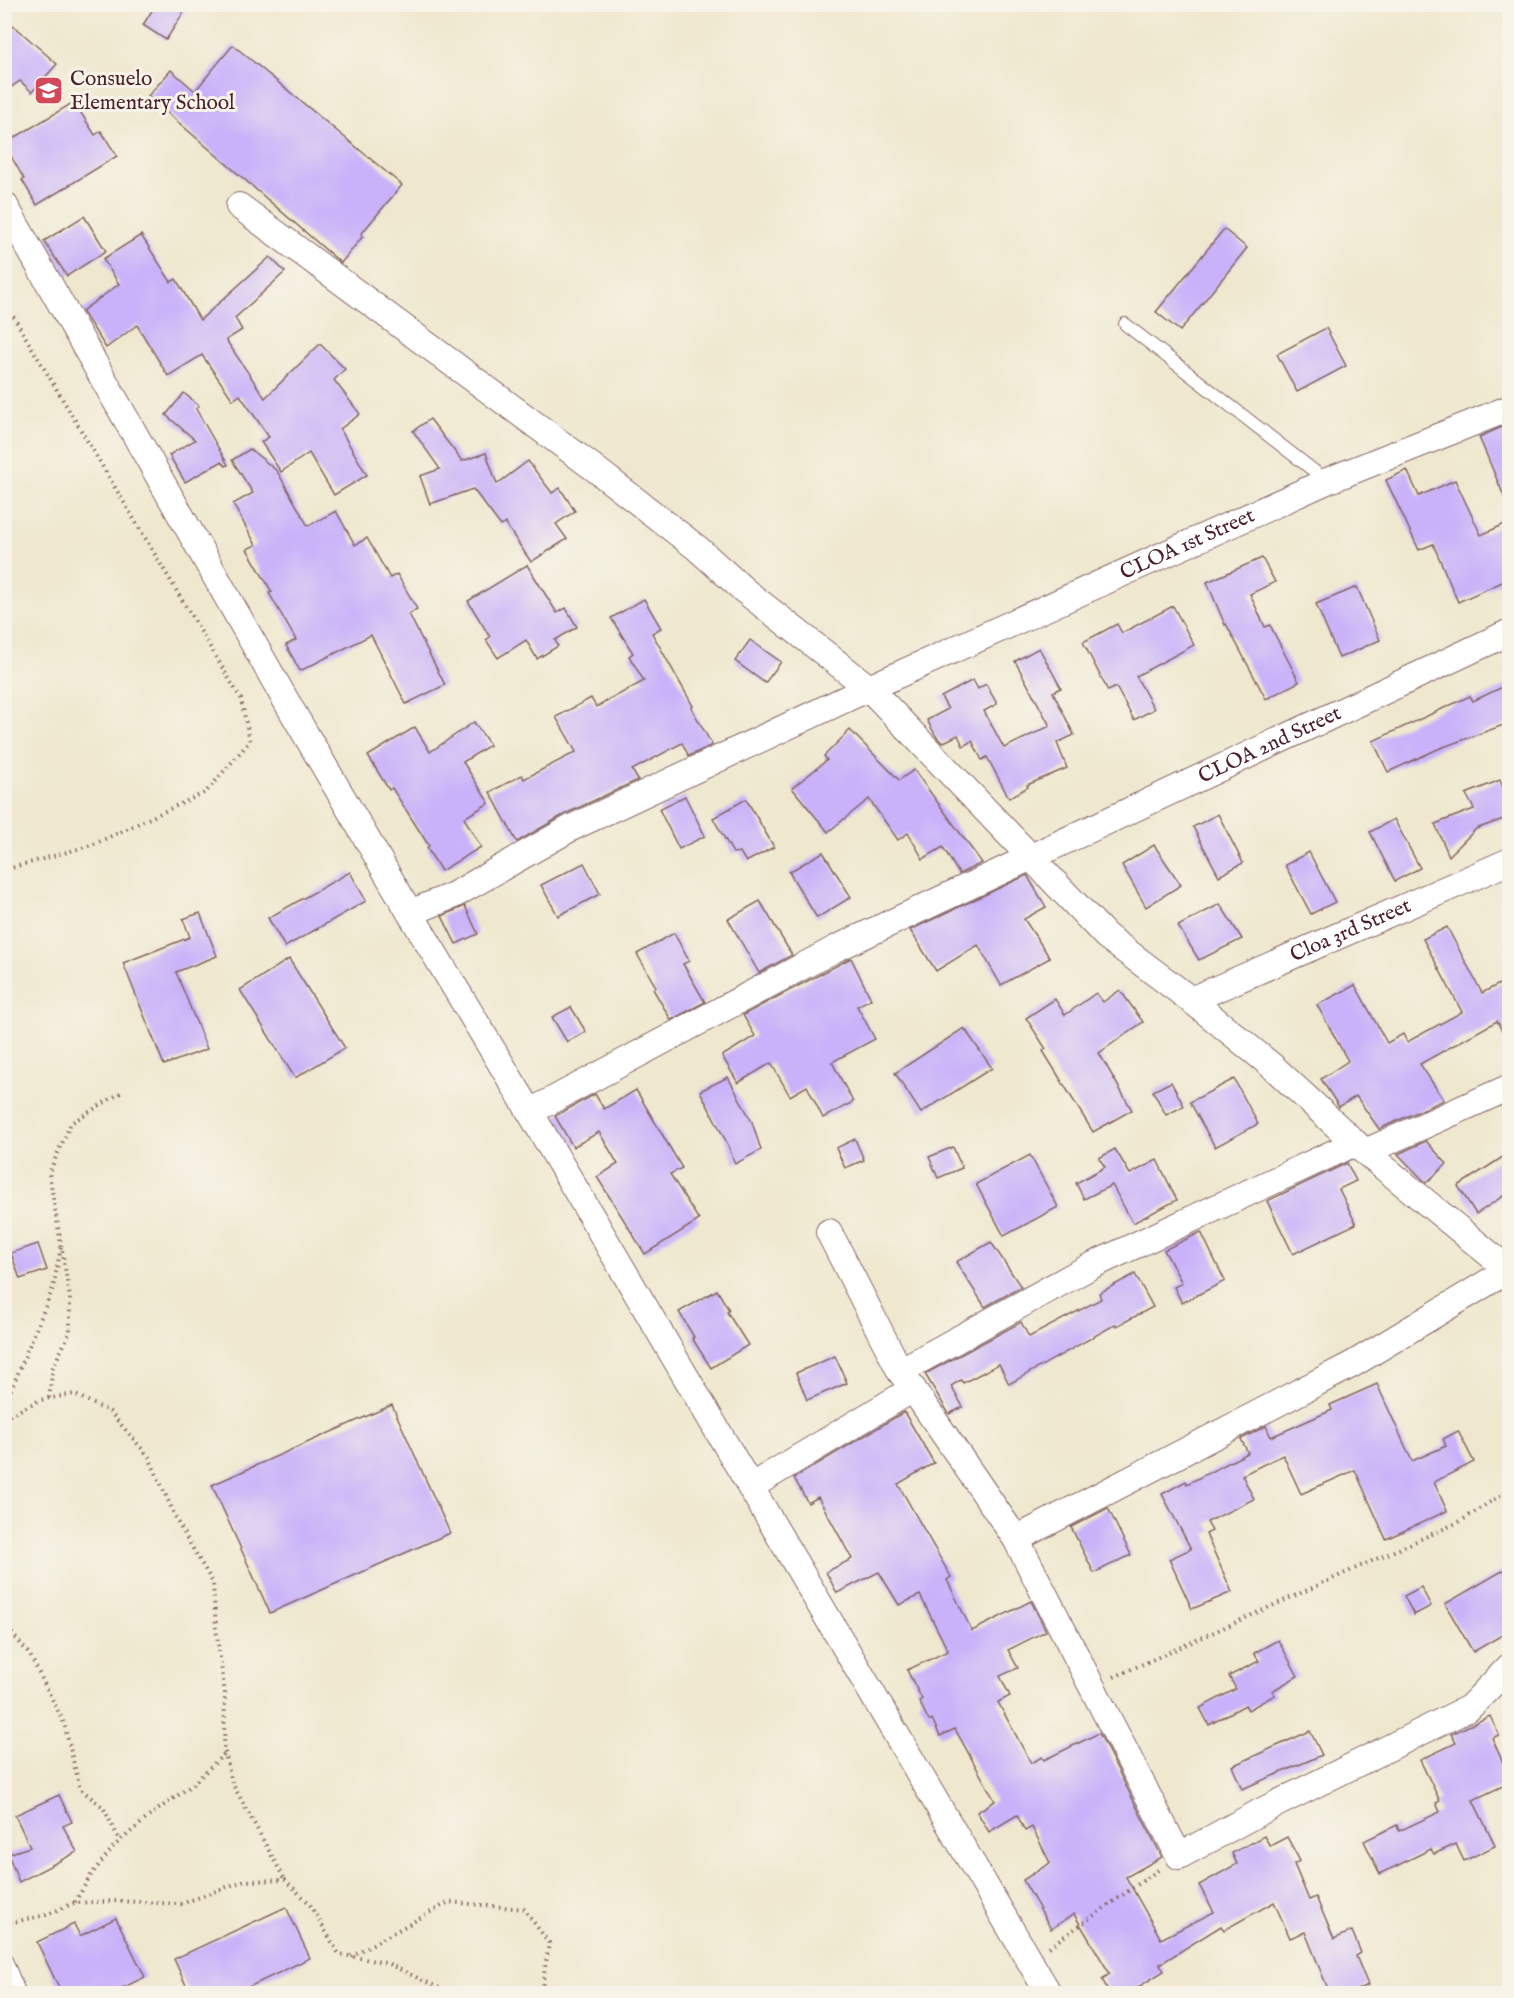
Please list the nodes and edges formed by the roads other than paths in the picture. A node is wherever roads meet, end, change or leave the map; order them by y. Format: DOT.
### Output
graph roads {
  1 [pos="4,204"];
  2 [pos="239,206"];
  3 [pos="1125,324"];
  4 [pos="1509,408"];
  5 [pos="1327,481"];
  6 [pos="1509,632"];
  7 [pos="869,688"];
  8 [pos="1031,858"];
  9 [pos="1509,861"];
  10 [pos="410,913"];
  11 [pos="1191,1000"];
  12 [pos="1509,1087"];
  13 [pos="530,1112"];
  14 [pos="1360,1147"];
  15 [pos="829,1232"];
  16 [pos="1509,1270"];
  17 [pos="906,1380"];
  18 [pos="750,1487"];
  19 [pos="1016,1539"];
  20 [pos="1509,1666"];
  21 [pos="4,1955"];
  22 [pos="20,1994"];
  23 [pos="1048,1994"];
  1 -- 10 [label="street"];
  2 -- 7 [label="street"];
  3 -- 5 [label="lane"];
  4 -- 5 [label="street, CLOA 1st Street"];
  5 -- 7 [label="street, CLOA 1st Street"];
  6 -- 8 [label="street, CLOA 2nd Street"];
  7 -- 8 [label="street"];
  7 -- 10 [label="street, CLOA 1st Street"];
  8 -- 11 [label="street"];
  8 -- 13 [label="street, CLOA 2nd Street"];
  9 -- 11 [label="street, Cloa 3rd Street"];
  10 -- 13 [label="street"];
  11 -- 14 [label="street"];
  12 -- 14 [label="street"];
  13 -- 18 [label="street"];
  14 -- 16 [label="street"];
  14 -- 17 [label="street"];
  15 -- 17 [label="street"];
  16 -- 19 [label="street"];
  17 -- 18 [label="street"];
  17 -- 19 [label="street"];
  18 -- 23 [label="street"];
  19 -- 20 [label="street"];
  21 -- 22 [label="lane"];
}
